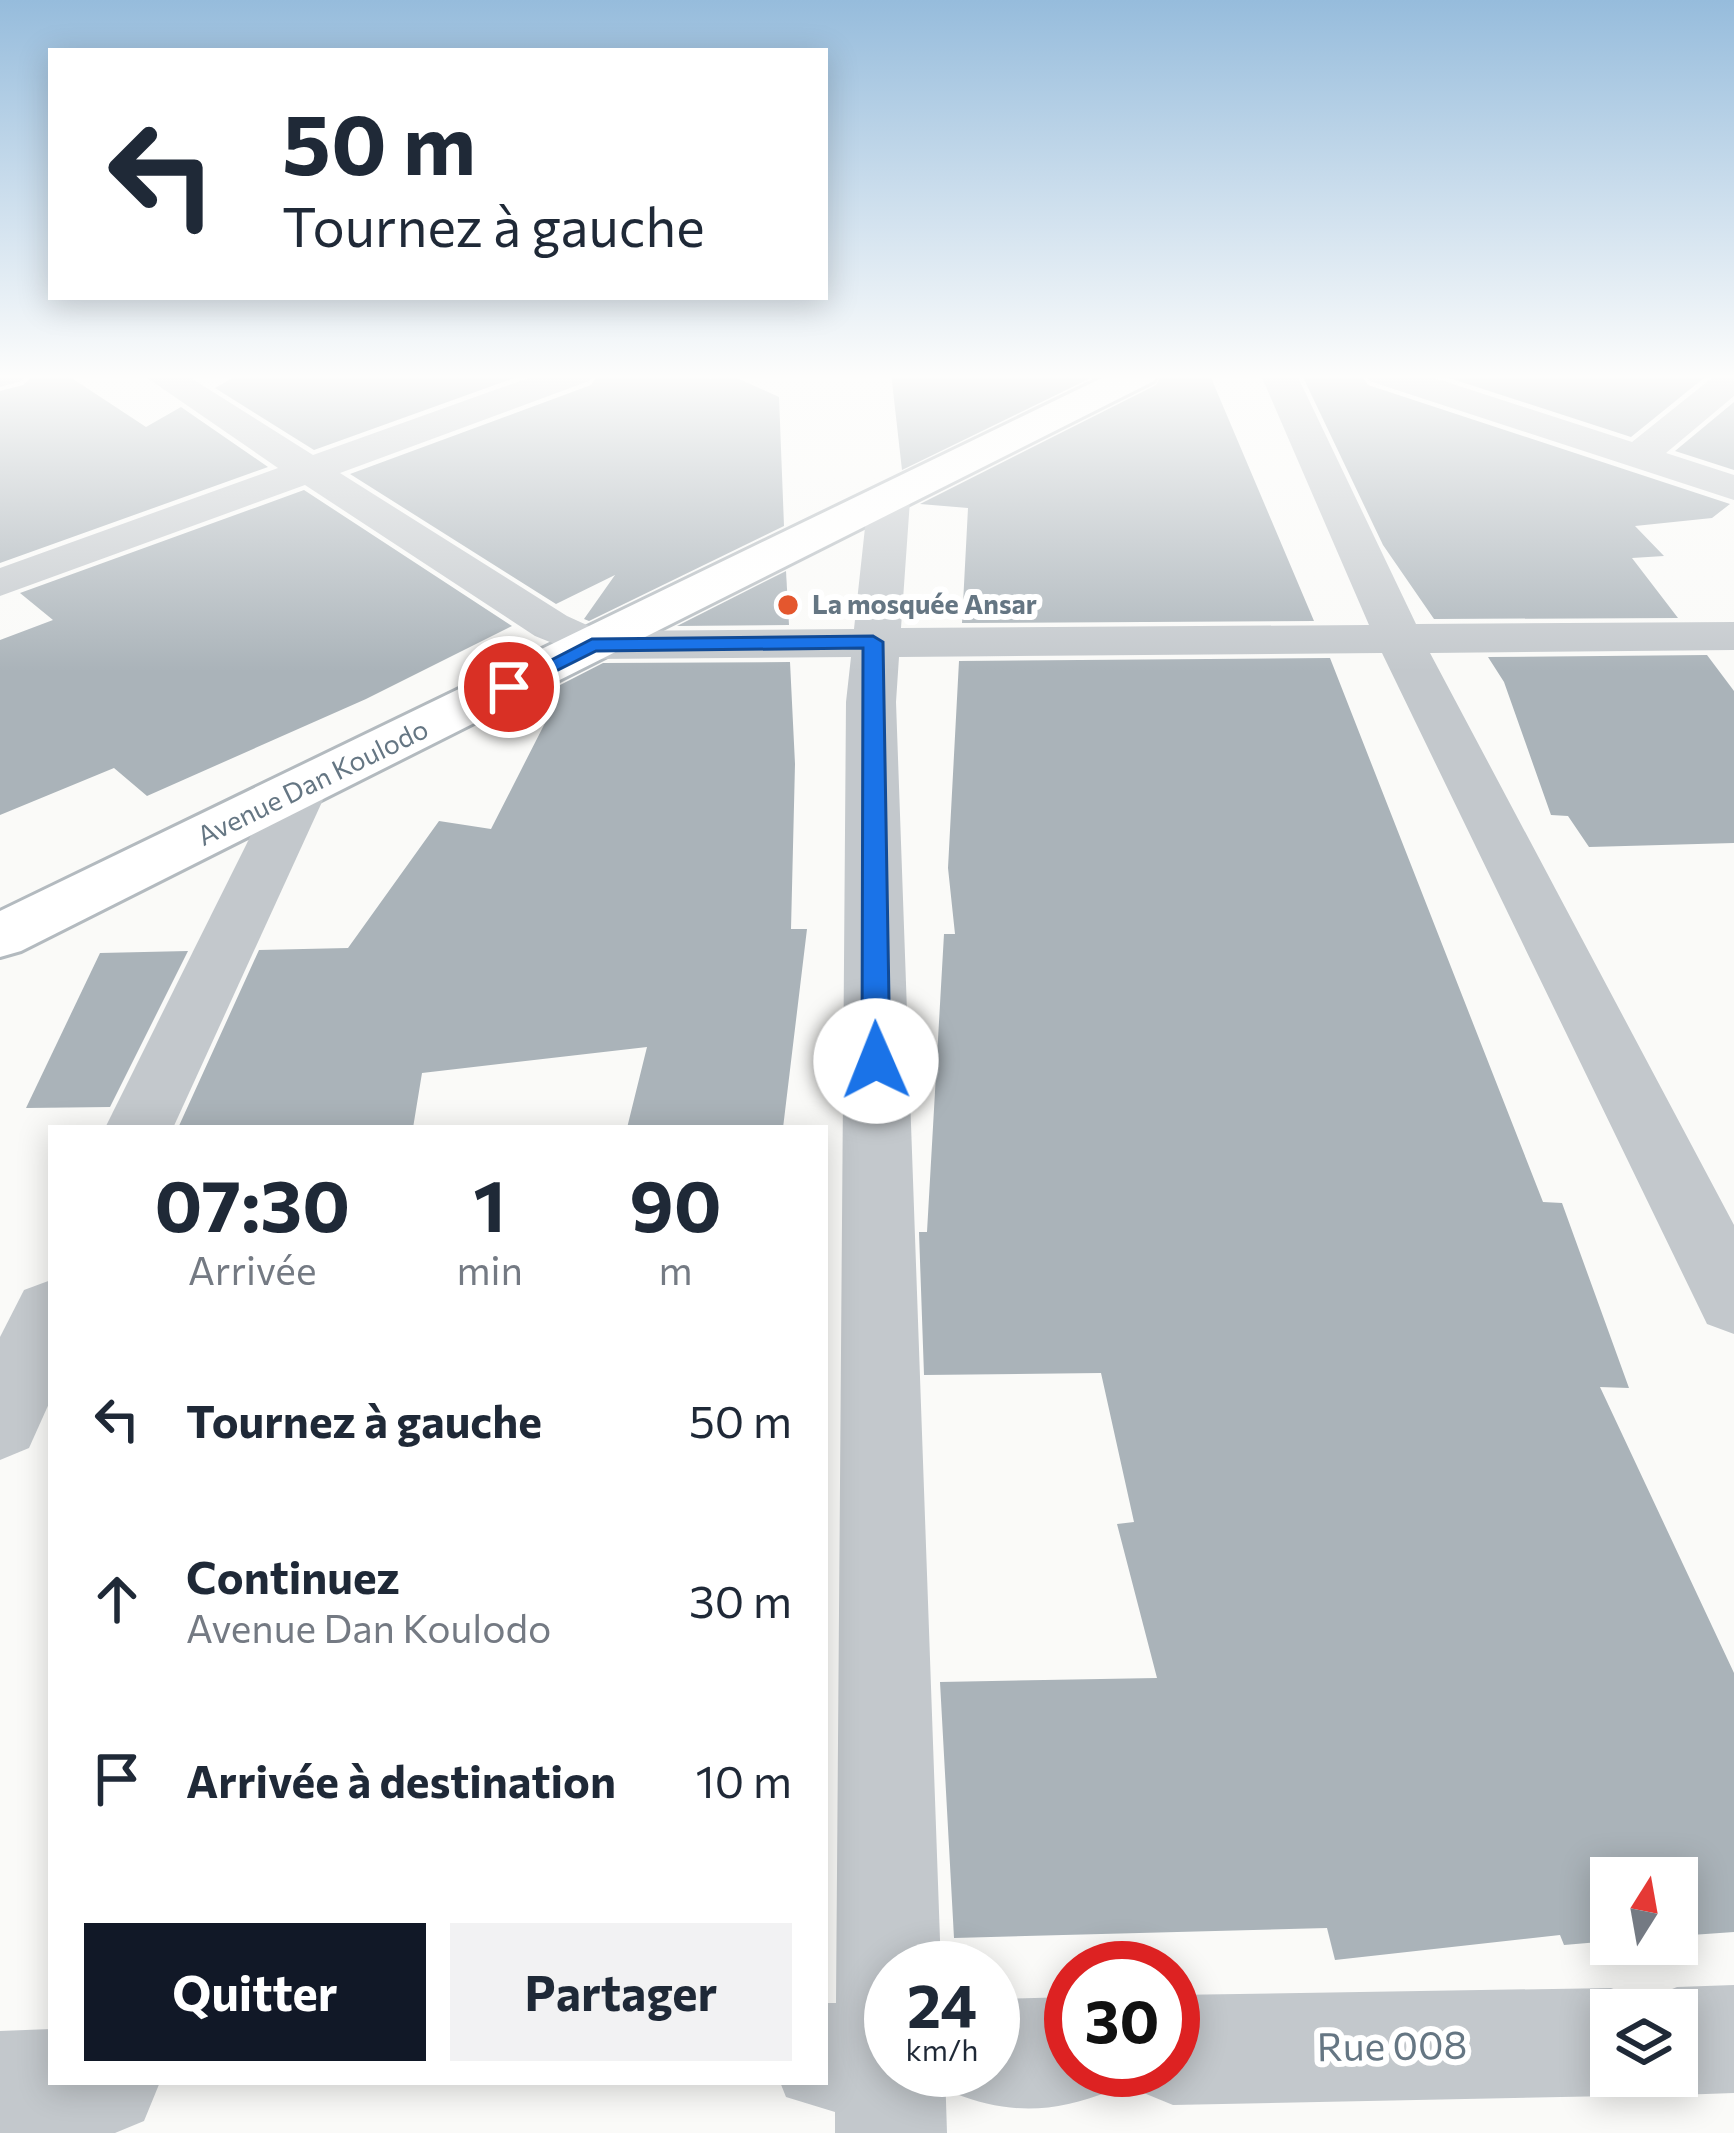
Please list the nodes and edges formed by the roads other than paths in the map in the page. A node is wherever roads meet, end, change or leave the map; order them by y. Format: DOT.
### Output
graph roads {
  1 [pos="313,473"];
  2 [pos="944,473"];
  3 [pos="1324,473"];
  4 [pos="1686,473"];
  5 [pos="309,474"];
  6 [pos="1734,488"];
  7 [pos="890,500"];
  8 [pos="0,583"];
  9 [pos="1734,637"];
  10 [pos="1399,639"];
  11 [pos="873,642"];
  12 [pos="592,645"];
  13 [pos="300,790"];
  14 [pos="0,936"];
  15 [pos="141,1125"];
  16 [pos="1734,1300"];
  17 [pos="48,1320"];
  18 [pos="0,1421"];
  19 [pos="890,1941"];
  20 [pos="1734,2039"];
  21 [pos="1698,2040"];
  22 [pos="1590,2042"];
  23 [pos="1200,2050"];
  24 [pos="864,2057"];
  25 [pos="828,2058"];
  26 [pos="48,2084"];
  27 [pos="0,2086"];
  28 [pos="891,2097"];
  29 [pos="891,2133"];
  1 -- 5 [label="street"];
  2 -- 7 [label="street, Avenue Dan Koulodo"];
  3 -- 10 [label="street"];
  4 -- 6 [label="street"];
  5 -- 8 [label="street"];
  5 -- 12 [label="street"];
  7 -- 11 [label="street"];
  7 -- 12 [label="street, Avenue Dan Koulodo"];
  9 -- 10 [label="street"];
  10 -- 11 [label="street"];
  10 -- 16 [label="street"];
  11 -- 12 [label="street"];
  11 -- 19 [label="street"];
  12 -- 13 [label="street, Avenue Dan Koulodo"];
  13 -- 14 [label="street, Avenue Dan Koulodo"];
  13 -- 15 [label="street"];
  17 -- 18 [label="street"];
  20 -- 21 [label="street"];
  22 -- 23 [label="street, Rue 008"];
  24 -- 25 [label="street"];
  26 -- 27 [label="street"];
  28 -- 29 [label="street"];
}
